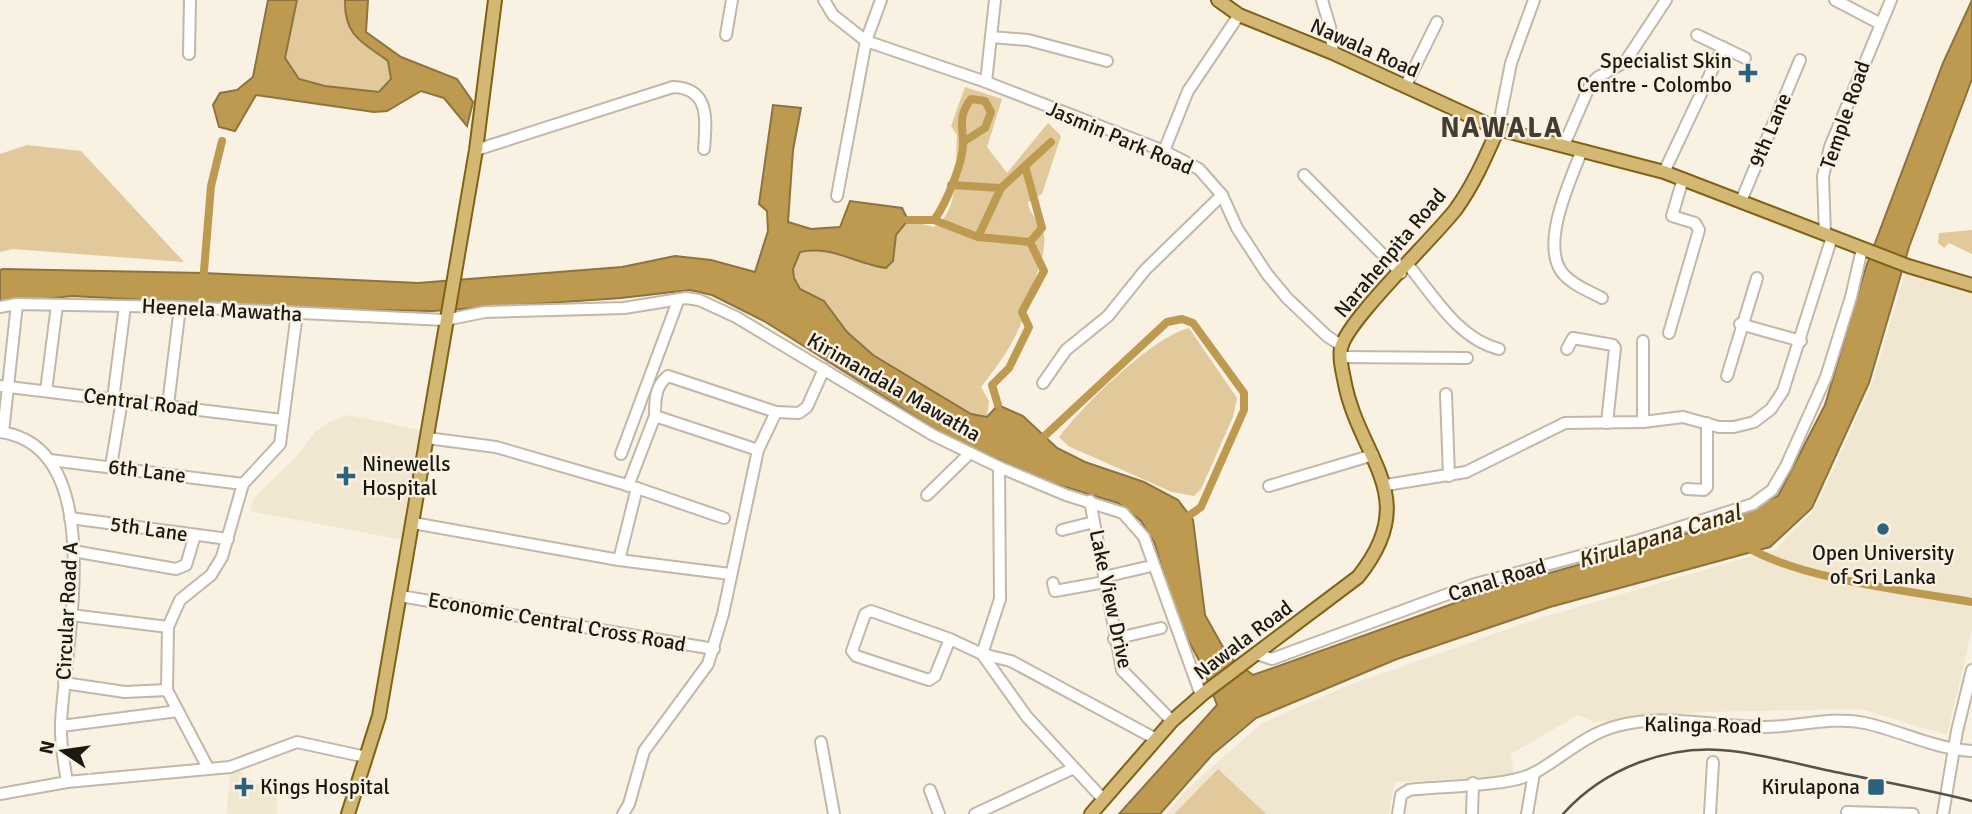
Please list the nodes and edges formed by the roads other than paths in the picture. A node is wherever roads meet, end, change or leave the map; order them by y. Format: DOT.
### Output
graph roads {
  1 [pos="190,0"];
  2 [pos="495,0"];
  3 [pos="732,0"];
  4 [pos="824,0"];
  5 [pos="881,0"];
  6 [pos="995,0"];
  7 [pos="1218,0"];
  8 [pos="1322,0"];
  9 [pos="1534,0"];
  10 [pos="1666,0"];
  11 [pos="1835,0"];
  12 [pos="1891,0"];
  13 [pos="1238,15"];
  14 [pos="1437,22"];
  15 [pos="1879,23"];
  16 [pos="1697,35"];
  17 [pos="726,36"];
  18 [pos="991,37"];
  19 [pos="866,41"];
  20 [pos="1723,47"];
  21 [pos="1333,53"];
  22 [pos="190,54"];
  23 [pos="1745,58"];
  24 [pos="1800,60"];
  25 [pos="1107,61"];
  26 [pos="986,82"];
  27 [pos="1405,87"];
  28 [pos="1498,129"];
  29 [pos="1564,145"];
  30 [pos="704,149"];
  31 [pos="476,150"];
  32 [pos="1582,150"];
  33 [pos="1164,152"];
  34 [pos="1664,172"];
  35 [pos="1304,175"];
  36 [pos="1683,179"];
  37 [pos="1222,195"];
  38 [pos="836,196"];
  39 [pos="1741,201"];
  40 [pos="1829,236"];
  41 [pos="1863,249"];
  42 [pos="1405,269"];
  43 [pos="1756,278"];
  44 [pos="1972,285"];
  45 [pos="1602,298"];
  46 [pos="678,300"];
  47 [pos="17,304"];
  48 [pos="57,305"];
  49 [pos="125,306"];
  50 [pos="0,307"];
  51 [pos="180,307"];
  52 [pos="297,313"];
  53 [pos="445,320"];
  54 [pos="1740,324"];
  55 [pos="1669,333"];
  56 [pos="1643,341"];
  57 [pos="1801,341"];
  58 [pos="1499,348"];
  59 [pos="1567,349"];
  60 [pos="1341,351"];
  61 [pos="1467,358"];
  62 [pos="824,369"];
  63 [pos="1727,376"];
  64 [pos="1043,383"];
  65 [pos="4,386"];
  66 [pos="46,391"];
  67 [pos="1446,394"];
  68 [pos="117,400"];
  69 [pos="167,405"];
  70 [pos="776,412"];
  71 [pos="656,416"];
  72 [pos="282,419"];
  73 [pos="1643,422"];
  74 [pos="1607,423"];
  75 [pos="1707,424"];
  76 [pos="2,432"];
  77 [pos="427,438"];
  78 [pos="758,450"];
  79 [pos="970,453"];
  80 [pos="621,454"];
  81 [pos="1373,455"];
  82 [pos="50,460"];
  83 [pos="111,467"];
  84 [pos="999,467"];
  85 [pos="1449,476"];
  86 [pos="243,484"];
  87 [pos="1386,485"];
  88 [pos="1269,486"];
  89 [pos="633,487"];
  90 [pos="1686,489"];
  91 [pos="927,495"];
  92 [pos="1090,501"];
  93 [pos="70,518"];
  94 [pos="724,518"];
  95 [pos="1094,522"];
  96 [pos="413,523"];
  97 [pos="1062,530"];
  98 [pos="195,535"];
  99 [pos="228,539"];
  100 [pos="73,551"];
  101 [pos="619,560"];
  102 [pos="1147,566"];
  103 [pos="730,574"];
  104 [pos="1105,579"];
  105 [pos="1053,583"];
  106 [pos="400,596"];
  107 [pos="71,615"];
  108 [pos="168,627"];
  109 [pos="1161,628"];
  110 [pos="950,639"];
  111 [pos="1114,639"];
  112 [pos="714,649"];
  113 [pos="982,654"];
  114 [pos="1252,657"];
  115 [pos="1972,670"];
  116 [pos="64,683"];
  117 [pos="167,690"];
  118 [pos="1203,694"];
  119 [pos="178,711"];
  120 [pos="1172,721"];
  121 [pos="61,726"];
  122 [pos="1154,738"];
  123 [pos="821,742"];
  124 [pos="1954,750"];
  125 [pos="1972,751"];
  126 [pos="366,757"];
  127 [pos="1713,762"];
  128 [pos="208,768"];
  129 [pos="1072,768"];
  130 [pos="1534,774"];
  131 [pos="67,782"];
  132 [pos="1473,783"];
  133 [pos="930,790"];
  134 [pos="0,794"];
  135 [pos="1103,799"];
  136 [pos="1000,809"];
  137 [pos="1847,813"];
  138 [pos="348,814"];
  139 [pos="623,814"];
  140 [pos="834,814"];
  141 [pos="939,814"];
  142 [pos="975,814"];
  143 [pos="1091,814"];
  144 [pos="1398,814"];
  145 [pos="1472,814"];
  146 [pos="1527,814"];
  147 [pos="1710,814"];
  148 [pos="1913,814"];
  149 [pos="1943,814"];
  1 -- 22 [label="street"];
  2 -- 31 [label="main road"];
  3 -- 17 [label="street"];
  4 -- 19 [label="street, Jasmin Park Road"];
  5 -- 19 [label="street"];
  6 -- 18 [label="street"];
  7 -- 13 [label="main road, Nawala Road"];
  8 -- 21 [label="street"];
  9 -- 28 [label="street"];
  10 -- 29 [label="street"];
  11 -- 15 [label="street"];
  12 -- 15 [label="street, Temple Road"];
  13 -- 21 [label="main road, Nawala Road"];
  13 -- 33 [label="street"];
  14 -- 27 [label="street"];
  15 -- 40 [label="street, Temple Road"];
  16 -- 20 [label="street"];
  18 -- 25 [label="street"];
  18 -- 26 [label="street"];
  19 -- 26 [label="street, Jasmin Park Road"];
  19 -- 38 [label="street"];
  20 -- 23 [label="street"];
  20 -- 34 [label="street"];
  21 -- 27 [label="main road, Nawala Road"];
  24 -- 39 [label="street, 9th Lane"];
  26 -- 33 [label="street, Jasmin Park Road"];
  27 -- 28 [label="main road, Nawala Road"];
  28 -- 29 [label="main road, Nawala Road"];
  28 -- 42 [label="main road, Narahenpita Road"];
  29 -- 32 [label="main road, Nawala Road"];
  30 -- 31 [label="street"];
  31 -- 53 [label="main road"];
  32 -- 34 [label="main road, Nawala Road"];
  32 -- 45 [label="street"];
  33 -- 37 [label="street, Jasmin Park Road"];
  34 -- 36 [label="main road, Nawala Road"];
  35 -- 42 [label="street"];
  36 -- 39 [label="main road, Nawala Road"];
  36 -- 55 [label="street"];
  37 -- 60 [label="street, Jasmin Park Road"];
  37 -- 64 [label="street"];
  39 -- 40 [label="main road, Nawala Road"];
  40 -- 41 [label="main road, Nawala Road"];
  40 -- 57 [label="street, Temple Road"];
  41 -- 44 [label="main road, Nawala Road"];
  41 -- 114 [label="street, Canal Road"];
  42 -- 58 [label="street"];
  42 -- 60 [label="main road, Narahenpita Road"];
  43 -- 54 [label="street"];
  46 -- 53 [label="street, Kirimandala Mawatha"];
  46 -- 62 [label="street, Kirimandala Mawatha"];
  46 -- 80 [label="street"];
  47 -- 48 [label="street, Heenela Mawatha"];
  47 -- 50 [label="street, Heenela Mawatha"];
  47 -- 65 [label="street"];
  48 -- 49 [label="street, Heenela Mawatha"];
  48 -- 66 [label="street"];
  49 -- 51 [label="street, Heenela Mawatha"];
  49 -- 68 [label="street"];
  51 -- 52 [label="street, Heenela Mawatha"];
  51 -- 69 [label="street"];
  52 -- 53 [label="street, Heenela Mawatha"];
  52 -- 72 [label="street"];
  53 -- 77 [label="main road"];
  54 -- 57 [label="street"];
  54 -- 63 [label="street"];
  56 -- 73 [label="street"];
  57 -- 75 [label="street, Temple Road"];
  59 -- 74 [label="street"];
  60 -- 61 [label="street"];
  60 -- 81 [label="main road"];
  62 -- 70 [label="street"];
  62 -- 79 [label="street, Kirimandala Mawatha"];
  65 -- 66 [label="street, Central Road"];
  65 -- 76 [label="street"];
  66 -- 68 [label="street, Central Road"];
  67 -- 85 [label="street"];
  68 -- 69 [label="street, Central Road"];
  68 -- 83 [label="street"];
  69 -- 72 [label="street, Central Road"];
  70 -- 71 [label="street"];
  70 -- 78 [label="street"];
  71 -- 78 [label="street"];
  71 -- 89 [label="street"];
  72 -- 86 [label="street"];
  73 -- 74 [label="street, Temple Road"];
  73 -- 75 [label="street, Temple Road"];
  74 -- 85 [label="street, Temple Road"];
  75 -- 90 [label="street"];
  76 -- 82 [label="street, Circular Road A"];
  77 -- 89 [label="street"];
  77 -- 96 [label="main road"];
  78 -- 103 [label="street"];
  79 -- 84 [label="street, Kirimandala Mawatha"];
  79 -- 91 [label="street"];
  81 -- 87 [label="main road"];
  81 -- 88 [label="street"];
  82 -- 83 [label="street, 6th Lane"];
  82 -- 93 [label="street, Circular Road A"];
  83 -- 86 [label="street, 6th Lane"];
  84 -- 92 [label="street, Kirimandala Mawatha"];
  84 -- 113 [label="street"];
  85 -- 87 [label="street, Temple Road"];
  86 -- 99 [label="street"];
  87 -- 114 [label="main road, Nawala Road"];
  89 -- 94 [label="street"];
  89 -- 101 [label="street"];
  92 -- 95 [label="street, Lake View Drive"];
  92 -- 118 [label="street, Kirimandala Mawatha"];
  93 -- 98 [label="street, 5th Lane"];
  93 -- 100 [label="street, Circular Road A"];
  95 -- 97 [label="street"];
  95 -- 104 [label="street, Lake View Drive"];
  96 -- 101 [label="street"];
  96 -- 106 [label="main road"];
  98 -- 99 [label="street, 5th Lane"];
  98 -- 100 [label="street"];
  99 -- 108 [label="street"];
  100 -- 107 [label="street, Circular Road A"];
  101 -- 103 [label="street"];
  102 -- 104 [label="street"];
  103 -- 112 [label="street"];
  104 -- 105 [label="street"];
  104 -- 111 [label="street, Lake View Drive"];
  106 -- 112 [label="street, Economic Central Cross Road"];
  106 -- 126 [label="main road"];
  107 -- 108 [label="street"];
  107 -- 116 [label="street, Circular Road A"];
  108 -- 117 [label="street"];
  109 -- 111 [label="street"];
  110 -- 110 [label="street"];
  110 -- 113 [label="street"];
  111 -- 120 [label="street, Lake View Drive"];
  112 -- 139 [label="street"];
  113 -- 122 [label="street"];
  113 -- 129 [label="street"];
  114 -- 118 [label="main road, Nawala Road"];
  115 -- 124 [label="street"];
  116 -- 117 [label="street"];
  116 -- 121 [label="street, Circular Road A"];
  117 -- 119 [label="street"];
  118 -- 120 [label="main road, Nawala Road"];
  119 -- 121 [label="street"];
  119 -- 128 [label="street"];
  120 -- 122 [label="main road, Nawala Road"];
  121 -- 131 [label="street, Circular Road A"];
  122 -- 135 [label="main road, Nawala Road"];
  123 -- 140 [label="street"];
  124 -- 125 [label="street"];
  124 -- 130 [label="street, Kalinga Road"];
  124 -- 149 [label="street"];
  126 -- 128 [label="street"];
  126 -- 138 [label="main road"];
  127 -- 147 [label="street"];
  128 -- 131 [label="street"];
  129 -- 135 [label="street"];
  129 -- 136 [label="street"];
  130 -- 132 [label="street, Kalinga Road"];
  130 -- 146 [label="street"];
  131 -- 134 [label="street"];
  132 -- 144 [label="street, Kalinga Road"];
  132 -- 145 [label="street"];
  133 -- 141 [label="street"];
  135 -- 143 [label="main road, Nawala Road"];
  136 -- 142 [label="street"];
  137 -- 148 [label="street"];
}
